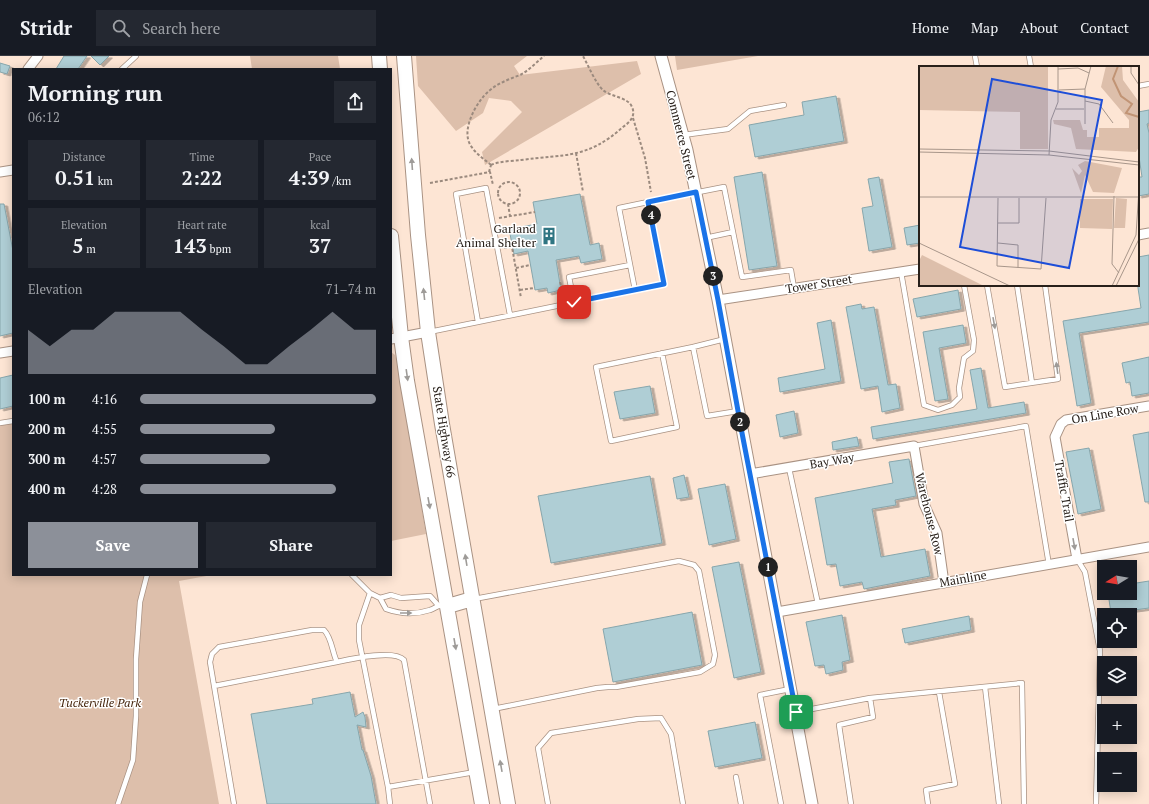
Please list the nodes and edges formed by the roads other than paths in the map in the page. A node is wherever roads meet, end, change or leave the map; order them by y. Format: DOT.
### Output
graph roads {
  1 [pos="38,56"];
  2 [pos="136,56"];
  3 [pos="379,56"];
  4 [pos="404,56"];
  5 [pos="661,56"];
  6 [pos="975,56"];
  7 [pos="1029,56"];
  8 [pos="977,66"];
  9 [pos="1031,66"];
  10 [pos="29,68"];
  11 [pos="123,68"];
  12 [pos="380,68"];
  13 [pos="1149,84"];
  14 [pos="1139,86"];
  15 [pos="784,105"];
  16 [pos="683,135"];
  17 [pos="12,170"];
  18 [pos="0,172"];
  19 [pos="696,192"];
  20 [pos="648,202"];
  21 [pos="733,232"];
  22 [pos="1149,233"];
  23 [pos="1139,235"];
  24 [pos="705,238"];
  25 [pos="392,256"];
  26 [pos="630,265"];
  27 [pos="919,269"];
  28 [pos="901,272"];
  29 [pos="964,286"];
  30 [pos="987,286"];
  31 [pos="1017,286"];
  32 [pos="1045,286"];
  33 [pos="794,288"];
  34 [pos="635,290"];
  35 [pos="718,300"];
  36 [pos="574,302"];
  37 [pos="510,315"];
  38 [pos="478,322"];
  39 [pos="428,332"];
  40 [pos="396,338"];
  41 [pos="725,339"];
  42 [pos="693,347"];
  43 [pos="12,351"];
  44 [pos="0,353"];
  45 [pos="662,353"];
  46 [pos="1032,383"];
  47 [pos="1149,406"];
  48 [pos="738,411"];
  49 [pos="12,420"];
  50 [pos="0,423"];
  51 [pos="1061,424"];
  52 [pos="914,446"];
  53 [pos="789,468"];
  54 [pos="750,474"];
  55 [pos="1149,547"];
  56 [pos="1077,559"];
  57 [pos="1049,565"];
  58 [pos="147,576"];
  59 [pos="353,576"];
  60 [pos="944,583"];
  61 [pos="370,593"];
  62 [pos="380,598"];
  63 [pos="472,599"];
  64 [pos="818,604"];
  65 [pos="443,606"];
  66 [pos="777,612"];
  67 [pos="362,657"];
  68 [pos="337,662"];
  69 [pos="214,686"];
  70 [pos="985,687"];
  71 [pos="792,689"];
  72 [pos="939,692"];
  73 [pos="870,698"];
  74 [pos="491,709"];
  75 [pos="796,712"];
  76 [pos="476,771"];
  77 [pos="736,777"];
  78 [pos="425,780"];
  79 [pos="388,787"];
  80 [pos="118,804"];
  81 [pos="234,804"];
  82 [pos="390,804"];
  83 [pos="430,804"];
  84 [pos="482,804"];
  85 [pos="508,804"];
  86 [pos="548,804"];
  87 [pos="683,804"];
  88 [pos="741,804"];
  89 [pos="781,804"];
  90 [pos="812,804"];
  91 [pos="851,804"];
  92 [pos="928,804"];
  93 [pos="999,804"];
  94 [pos="1024,804"];
  95 [pos="1096,804"];
  1 -- 10 [label="street"];
  2 -- 11 [label="lane"];
  3 -- 12 [label="main road"];
  39 -- 4 [label="main road, State Highway 66, one-way"];
  5 -- 16 [label="street, Commerce Street"];
  6 -- 8 [label="lane"];
  7 -- 9 [label="lane"];
  13 -- 14 [label="lane"];
  15 -- 16 [label="lane"];
  16 -- 19 [label="street, Commerce Street"];
  17 -- 18 [label="street"];
  19 -- 20 [label="lane"];
  19 -- 21 [label="lane"];
  19 -- 24 [label="street, Commerce Street"];
  20 -- 26 [label="lane"];
  20 -- 34 [label="lane"];
  21 -- 24 [label="lane"];
  21 -- 33 [label="lane"];
  22 -- 23 [label="street"];
  24 -- 35 [label="street, Commerce Street"];
  25 -- 40 [label="main road"];
  26 -- 34 [label="lane"];
  26 -- 36 [label="lane"];
  27 -- 28 [label="street, Tower Street"];
  28 -- 29 [label="lane"];
  28 -- 33 [label="street, Tower Street"];
  30 -- 46 [label="lane, one-way"];
  31 -- 46 [label="lane"];
  46 -- 32 [label="lane, one-way"];
  33 -- 35 [label="street, Tower Street"];
  34 -- 36 [label="lane"];
  35 -- 41 [label="street, Commerce Street"];
  36 -- 37 [label="lane"];
  37 -- 38 [label="lane"];
  37 -- 38 [label="lane"];
  38 -- 39 [label="lane"];
  39 -- 40 [label="street"];
  63 -- 39 [label="main road, State Highway 66, one-way"];
  40 -- 65 [label="main road, one-way"];
  41 -- 42 [label="lane"];
  41 -- 48 [label="street, Commerce Street"];
  42 -- 45 [label="lane"];
  42 -- 48 [label="lane"];
  43 -- 44 [label="street"];
  45 -- 45 [label="lane"];
  47 -- 51 [label="street, On Line Row"];
  48 -- 54 [label="street, Commerce Street"];
  49 -- 50 [label="lane"];
  51 -- 56 [label="street, Traffic Trail, one-way"];
  52 -- 53 [label="street, Bay Way"];
  52 -- 57 [label="lane"];
  52 -- 60 [label="street, Warehouse Row"];
  53 -- 54 [label="street, Bay Way"];
  53 -- 64 [label="lane"];
  54 -- 66 [label="street, Commerce Street"];
  55 -- 56 [label="street, Mainline"];
  56 -- 57 [label="street, Mainline"];
  56 -- 95 [label="lane"];
  57 -- 60 [label="street, Mainline"];
  58 -- 80 [label="lane"];
  59 -- 61 [label="lane"];
  60 -- 64 [label="street, Mainline"];
  61 -- 62 [label="lane"];
  61 -- 67 [label="lane"];
  62 -- 65 [label="lane"];
  62 -- 65 [label="lane, one-way"];
  63 -- 65 [label="main road"];
  63 -- 74 [label="main road, State Highway 66"];
  63 -- 74 [label="lane"];
  64 -- 66 [label="street, Mainline"];
  65 -- 76 [label="main road, one-way"];
  66 -- 71 [label="street, Commerce Street"];
  67 -- 68 [label="lane"];
  67 -- 78 [label="lane"];
  67 -- 79 [label="lane"];
  68 -- 69 [label="lane"];
  68 -- 69 [label="lane"];
  69 -- 81 [label="lane"];
  70 -- 72 [label="lane"];
  70 -- 93 [label="lane"];
  70 -- 94 [label="lane"];
  71 -- 75 [label="street, Commerce Street"];
  71 -- 89 [label="lane"];
  72 -- 73 [label="lane"];
  72 -- 92 [label="lane"];
  73 -- 75 [label="lane"];
  73 -- 91 [label="lane"];
  85 -- 74 [label="main road, State Highway 66, one-way"];
  75 -- 90 [label="street, Commerce Street"];
  76 -- 78 [label="lane"];
  76 -- 84 [label="main road"];
  77 -- 88 [label="lane"];
  78 -- 79 [label="lane"];
  78 -- 83 [label="lane"];
  79 -- 82 [label="lane"];
  86 -- 87 [label="lane"];
}
